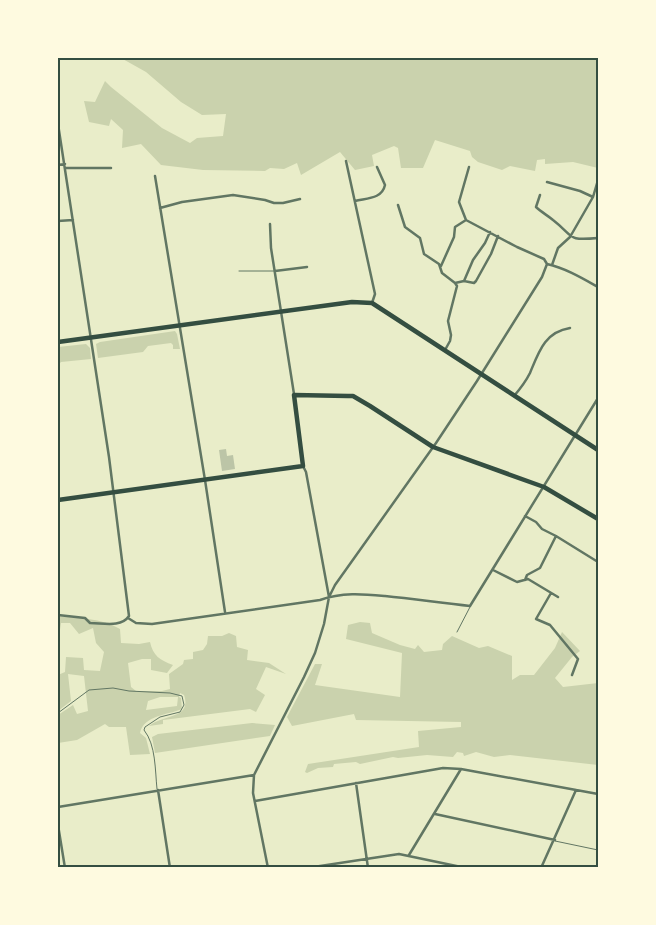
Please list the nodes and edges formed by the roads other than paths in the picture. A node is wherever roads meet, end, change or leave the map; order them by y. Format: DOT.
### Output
graph roads {
  1 [pos="58,124"];
  2 [pos="346,161"];
  3 [pos="65,164"];
  4 [pos="58,165"];
  5 [pos="377,167"];
  6 [pos="469,167"];
  7 [pos="65,168"];
  8 [pos="112,168"];
  9 [pos="155,176"];
  10 [pos="598,180"];
  11 [pos="547,182"];
  12 [pos="540,196"];
  13 [pos="593,197"];
  14 [pos="300,199"];
  15 [pos="355,201"];
  16 [pos="398,206"];
  17 [pos="160,208"];
  18 [pos="74,220"];
  19 [pos="466,220"];
  20 [pos="58,221"];
  21 [pos="270,224"];
  22 [pos="490,232"];
  23 [pos="498,236"];
  24 [pos="570,237"];
  25 [pos="598,238"];
  26 [pos="547,264"];
  27 [pos="552,265"];
  28 [pos="441,266"];
  29 [pos="307,267"];
  30 [pos="239,271"];
  31 [pos="275,272"];
  32 [pos="464,281"];
  33 [pos="456,283"];
  34 [pos="598,287"];
  35 [pos="372,304"];
  36 [pos="281,311"];
  37 [pos="180,324"];
  38 [pos="570,328"];
  39 [pos="91,337"];
  40 [pos="58,342"];
  41 [pos="445,350"];
  42 [pos="481,374"];
  43 [pos="294,396"];
  44 [pos="514,396"];
  45 [pos="598,398"];
  46 [pos="575,435"];
  47 [pos="433,447"];
  48 [pos="598,450"];
  49 [pos="303,466"];
  50 [pos="205,480"];
  51 [pos="544,487"];
  52 [pos="114,492"];
  53 [pos="58,500"];
  54 [pos="525,516"];
  55 [pos="598,519"];
  56 [pos="556,536"];
  57 [pos="598,562"];
  58 [pos="492,570"];
  59 [pos="524,580"];
  60 [pos="551,593"];
  61 [pos="329,596"];
  62 [pos="558,597"];
  63 [pos="470,606"];
  64 [pos="225,612"];
  65 [pos="58,615"];
  66 [pos="128,617"];
  67 [pos="458,632"];
  68 [pos="572,675"];
  69 [pos="58,713"];
  70 [pos="461,769"];
  71 [pos="254,775"];
  72 [pos="356,783"];
  73 [pos="158,790"];
  74 [pos="576,790"];
  75 [pos="598,794"];
  76 [pos="254,800"];
  77 [pos="58,808"];
  78 [pos="435,814"];
  79 [pos="58,825"];
  80 [pos="554,840"];
  81 [pos="598,850"];
  82 [pos="409,855"];
  83 [pos="366,858"];
  84 [pos="65,868"];
  85 [pos="170,868"];
  86 [pos="268,868"];
  87 [pos="307,868"];
  88 [pos="368,868"];
  89 [pos="466,868"];
  90 [pos="541,868"];
  1 -- 3 [label="street"];
  2 -- 15 [label="street"];
  3 -- 4 [label="street"];
  3 -- 7 [label="street"];
  5 -- 15 [label="street"];
  6 -- 19 [label="street"];
  7 -- 8 [label="street"];
  7 -- 18 [label="street"];
  9 -- 17 [label="street"];
  10 -- 13 [label="street"];
  11 -- 13 [label="street"];
  12 -- 24 [label="street"];
  13 -- 24 [label="street"];
  14 -- 17 [label="street"];
  15 -- 35 [label="street"];
  16 -- 28 [label="street"];
  17 -- 37 [label="street"];
  18 -- 20 [label="street"];
  18 -- 39 [label="street"];
  19 -- 22 [label="street"];
  19 -- 28 [label="street"];
  21 -- 31 [label="street"];
  22 -- 23 [label="street"];
  22 -- 32 [label="street"];
  23 -- 26 [label="street"];
  23 -- 32 [label="street"];
  24 -- 25 [label="street"];
  24 -- 27 [label="street"];
  26 -- 27 [label="street"];
  26 -- 42 [label="street"];
  27 -- 34 [label="street"];
  28 -- 33 [label="street"];
  29 -- 31 [label="street"];
  30 -- 31 [label="lane"];
  31 -- 36 [label="street"];
  32 -- 33 [label="street"];
  33 -- 41 [label="street"];
  35 -- 36 [label="main road"];
  35 -- 41 [label="main road"];
  36 -- 37 [label="main road"];
  36 -- 43 [label="street"];
  37 -- 39 [label="main road"];
  37 -- 50 [label="street"];
  38 -- 44 [label="street"];
  39 -- 40 [label="main road"];
  39 -- 52 [label="street"];
  41 -- 42 [label="main road"];
  42 -- 44 [label="main road"];
  42 -- 47 [label="street"];
  43 -- 47 [label="main road"];
  43 -- 49 [label="main road"];
  44 -- 46 [label="main road"];
  45 -- 46 [label="street"];
  46 -- 48 [label="main road"];
  46 -- 51 [label="street"];
  47 -- 51 [label="main road"];
  47 -- 61 [label="street"];
  49 -- 50 [label="main road"];
  49 -- 61 [label="street"];
  50 -- 52 [label="main road"];
  50 -- 64 [label="street"];
  51 -- 54 [label="street"];
  51 -- 55 [label="main road"];
  52 -- 53 [label="main road"];
  52 -- 66 [label="street"];
  54 -- 56 [label="street"];
  54 -- 58 [label="street"];
  56 -- 57 [label="street"];
  56 -- 59 [label="street"];
  58 -- 59 [label="street"];
  58 -- 63 [label="street"];
  59 -- 60 [label="street"];
  60 -- 62 [label="street"];
  60 -- 68 [label="street"];
  61 -- 63 [label="street"];
  61 -- 64 [label="street"];
  61 -- 71 [label="street"];
  63 -- 67 [label="lane"];
  64 -- 66 [label="street"];
  65 -- 66 [label="street"];
  69 -- 73 [label="lane"];
  70 -- 72 [label="street"];
  70 -- 74 [label="street"];
  70 -- 78 [label="street"];
  71 -- 73 [label="street"];
  71 -- 76 [label="street"];
  72 -- 76 [label="street"];
  72 -- 83 [label="street"];
  73 -- 77 [label="street"];
  73 -- 85 [label="street"];
  74 -- 75 [label="street"];
  74 -- 80 [label="street"];
  76 -- 86 [label="street"];
  78 -- 80 [label="street"];
  78 -- 82 [label="street"];
  79 -- 84 [label="street"];
  80 -- 81 [label="lane"];
  80 -- 90 [label="street"];
  82 -- 83 [label="street"];
  82 -- 89 [label="street"];
  83 -- 87 [label="street"];
  83 -- 88 [label="street"];
}
